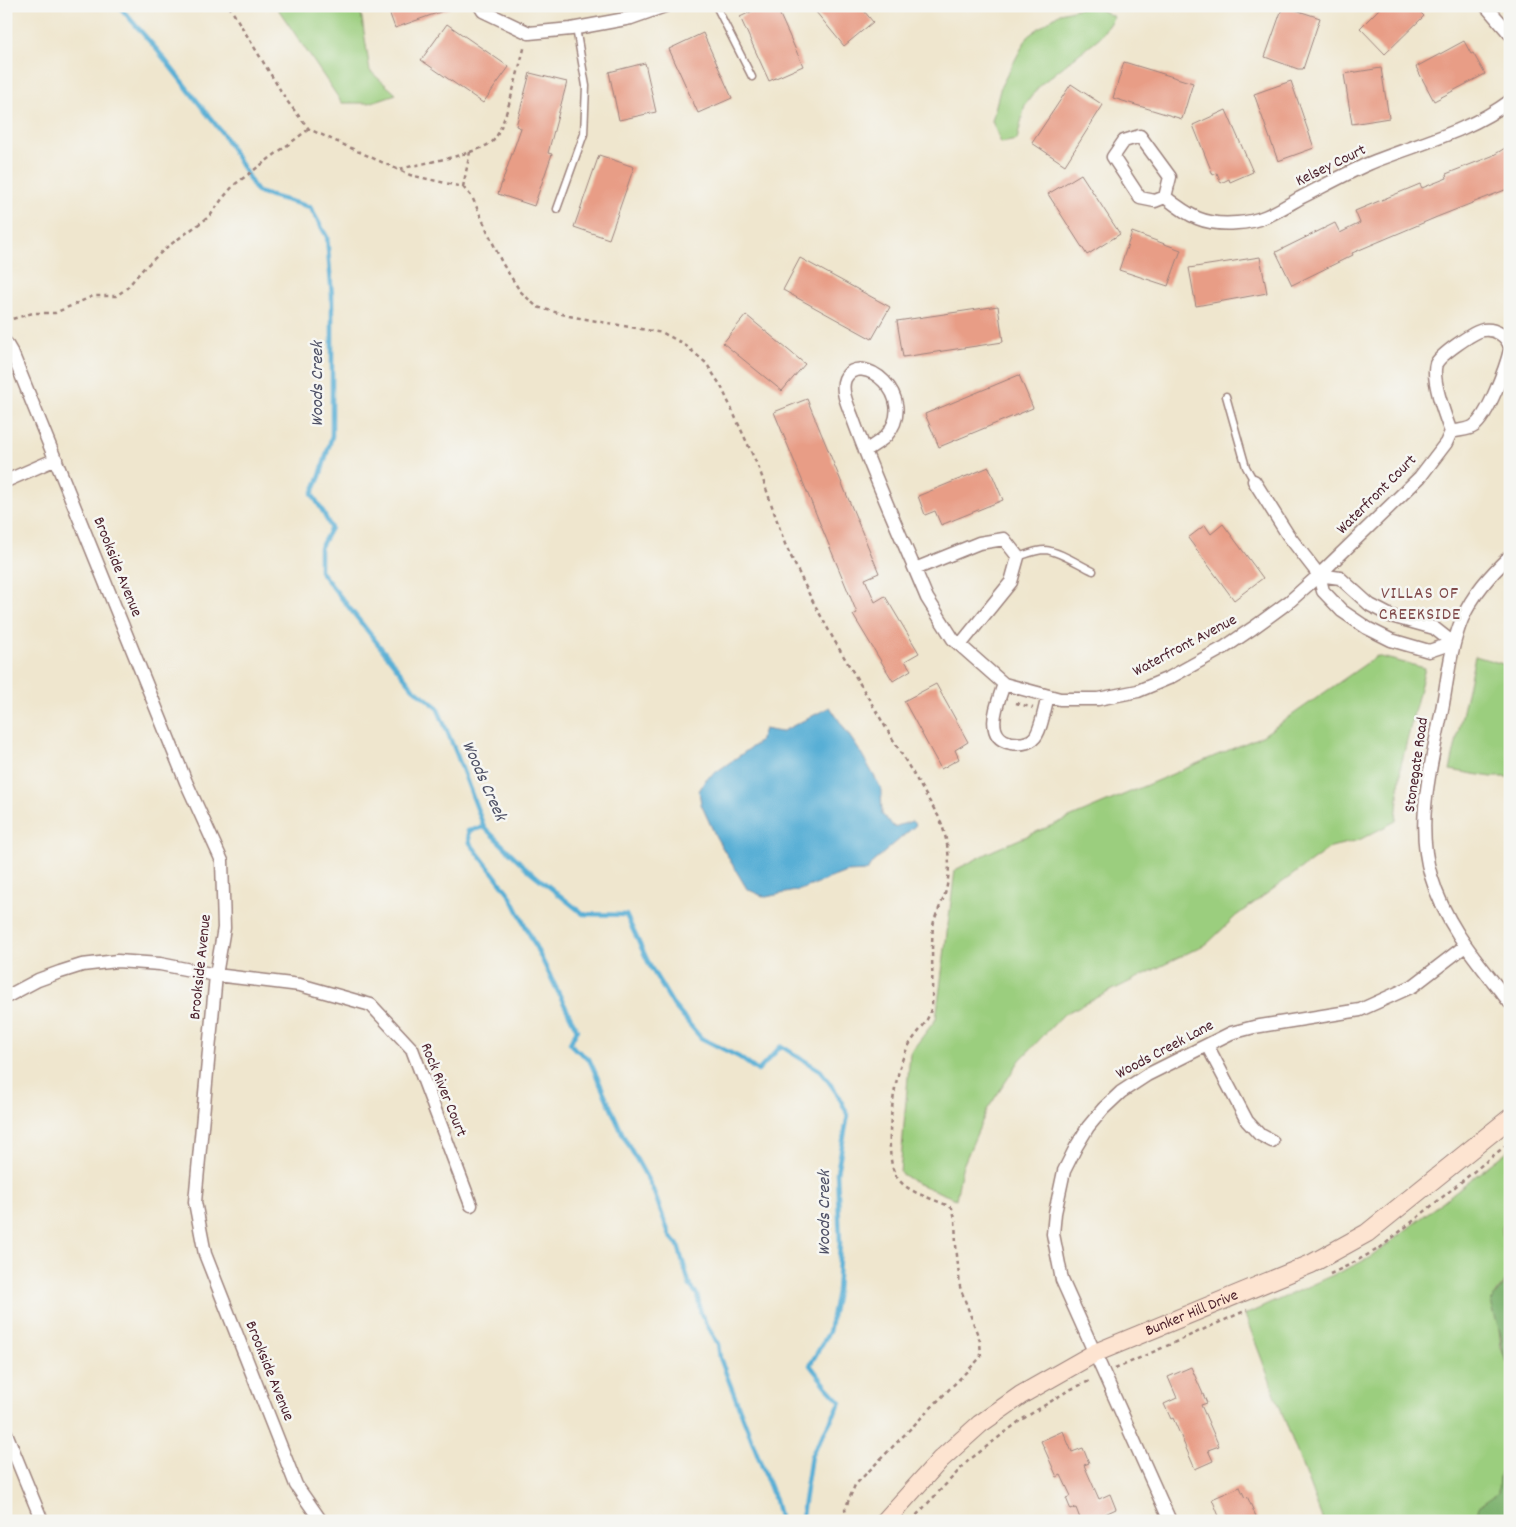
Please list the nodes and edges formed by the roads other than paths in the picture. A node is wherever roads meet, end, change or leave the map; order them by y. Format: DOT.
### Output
graph roads {
  1 [pos="480,6"];
  2 [pos="665,6"];
  3 [pos="716,6"];
  4 [pos="1486,6"];
  5 [pos="576,28"];
  6 [pos="1510,34"];
  7 [pos="752,77"];
  8 [pos="1510,101"];
  9 [pos="1165,197"];
  10 [pos="556,209"];
  11 [pos="6,343"];
  12 [pos="1510,349"];
  13 [pos="1226,396"];
  14 [pos="1451,432"];
  15 [pos="864,451"];
  16 [pos="56,459"];
  17 [pos="6,481"];
  18 [pos="1254,481"];
  19 [pos="1510,556"];
  20 [pos="1018,557"];
  21 [pos="915,570"];
  22 [pos="1093,571"];
  23 [pos="1319,575"];
  24 [pos="1453,643"];
  25 [pos="960,645"];
  26 [pos="1004,684"];
  27 [pos="1048,696"];
  28 [pos="1465,946"];
  29 [pos="216,974"];
  30 [pos="6,997"];
  31 [pos="1510,1003"];
  32 [pos="1207,1045"];
  33 [pos="1510,1118"];
  34 [pos="1272,1141"];
  35 [pos="471,1204"];
  36 [pos="1095,1352"];
  37 [pos="6,1433"];
  38 [pos="42,1521"];
  39 [pos="321,1521"];
  40 [pos="885,1521"];
  41 [pos="1170,1521"];
  1 -- 5 [label="street"];
  2 -- 5 [label="street"];
  3 -- 7 [label="lane"];
  4 -- 6 [label="street"];
  5 -- 10 [label="lane"];
  8 -- 9 [label="street, Kelsey Court"];
  9 -- 9 [label="street"];
  11 -- 16 [label="street, Brookside Avenue"];
  12 -- 14 [label="street"];
  12 -- 14 [label="street"];
  13 -- 18 [label="lane"];
  14 -- 23 [label="street, Waterfront Court"];
  15 -- 15 [label="street, Waterfront Avenue"];
  15 -- 21 [label="street, Waterfront Avenue"];
  16 -- 17 [label="street"];
  16 -- 29 [label="street, Brookside Avenue"];
  18 -- 23 [label="street"];
  19 -- 24 [label="street, Stonegate Road"];
  20 -- 21 [label="street"];
  20 -- 22 [label="lane"];
  20 -- 25 [label="street"];
  21 -- 25 [label="street, Waterfront Avenue"];
  23 -- 24 [label="street"];
  23 -- 24 [label="street"];
  23 -- 27 [label="street, Waterfront Avenue"];
  24 -- 28 [label="street, Stonegate Road"];
  25 -- 26 [label="street, Waterfront Avenue"];
  26 -- 27 [label="street, Waterfront Avenue"];
  26 -- 27 [label="street"];
  28 -- 31 [label="street, Stonegate Road"];
  28 -- 32 [label="street, Woods Creek Lane"];
  29 -- 30 [label="street, Rock River Court"];
  29 -- 35 [label="street, Rock River Court"];
  29 -- 39 [label="street, Brookside Avenue"];
  32 -- 34 [label="street"];
  32 -- 36 [label="street, Woods Creek Lane"];
  33 -- 36 [label="street, Bunker Hill Drive"];
  36 -- 40 [label="street, Bunker Hill Drive"];
  36 -- 41 [label="street, Woods Creek Lane"];
  37 -- 38 [label="street"];
}
